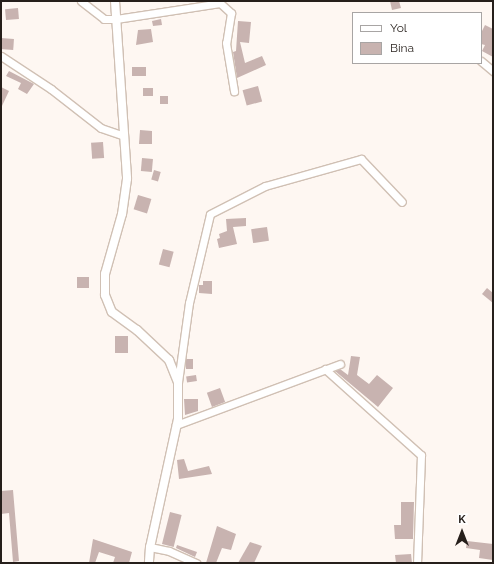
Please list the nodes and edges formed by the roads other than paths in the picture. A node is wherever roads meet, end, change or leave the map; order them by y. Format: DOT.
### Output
graph roads {
  1 [pos="81,1"];
  2 [pos="114,1"];
  3 [pos="116,19"];
  4 [pos="1,56"];
  5 [pos="482,62"];
  6 [pos="493,70"];
  7 [pos="234,91"];
  8 [pos="124,136"];
  9 [pos="402,202"];
  10 [pos="340,364"];
  11 [pos="325,369"];
  12 [pos="178,382"];
  13 [pos="176,425"];
  14 [pos="150,547"];
  15 [pos="149,563"];
  16 [pos="196,563"];
  17 [pos="417,563"];
  1 -- 3 [label="street"];
  2 -- 3 [label="street"];
  3 -- 7 [label="street"];
  3 -- 8 [label="street"];
  4 -- 8 [label="street"];
  5 -- 6 [label="street"];
  8 -- 12 [label="street"];
  9 -- 12 [label="street"];
  10 -- 11 [label="street"];
  11 -- 13 [label="street"];
  11 -- 17 [label="street"];
  12 -- 13 [label="street"];
  13 -- 14 [label="street"];
  14 -- 15 [label="street"];
  14 -- 16 [label="street"];
}
